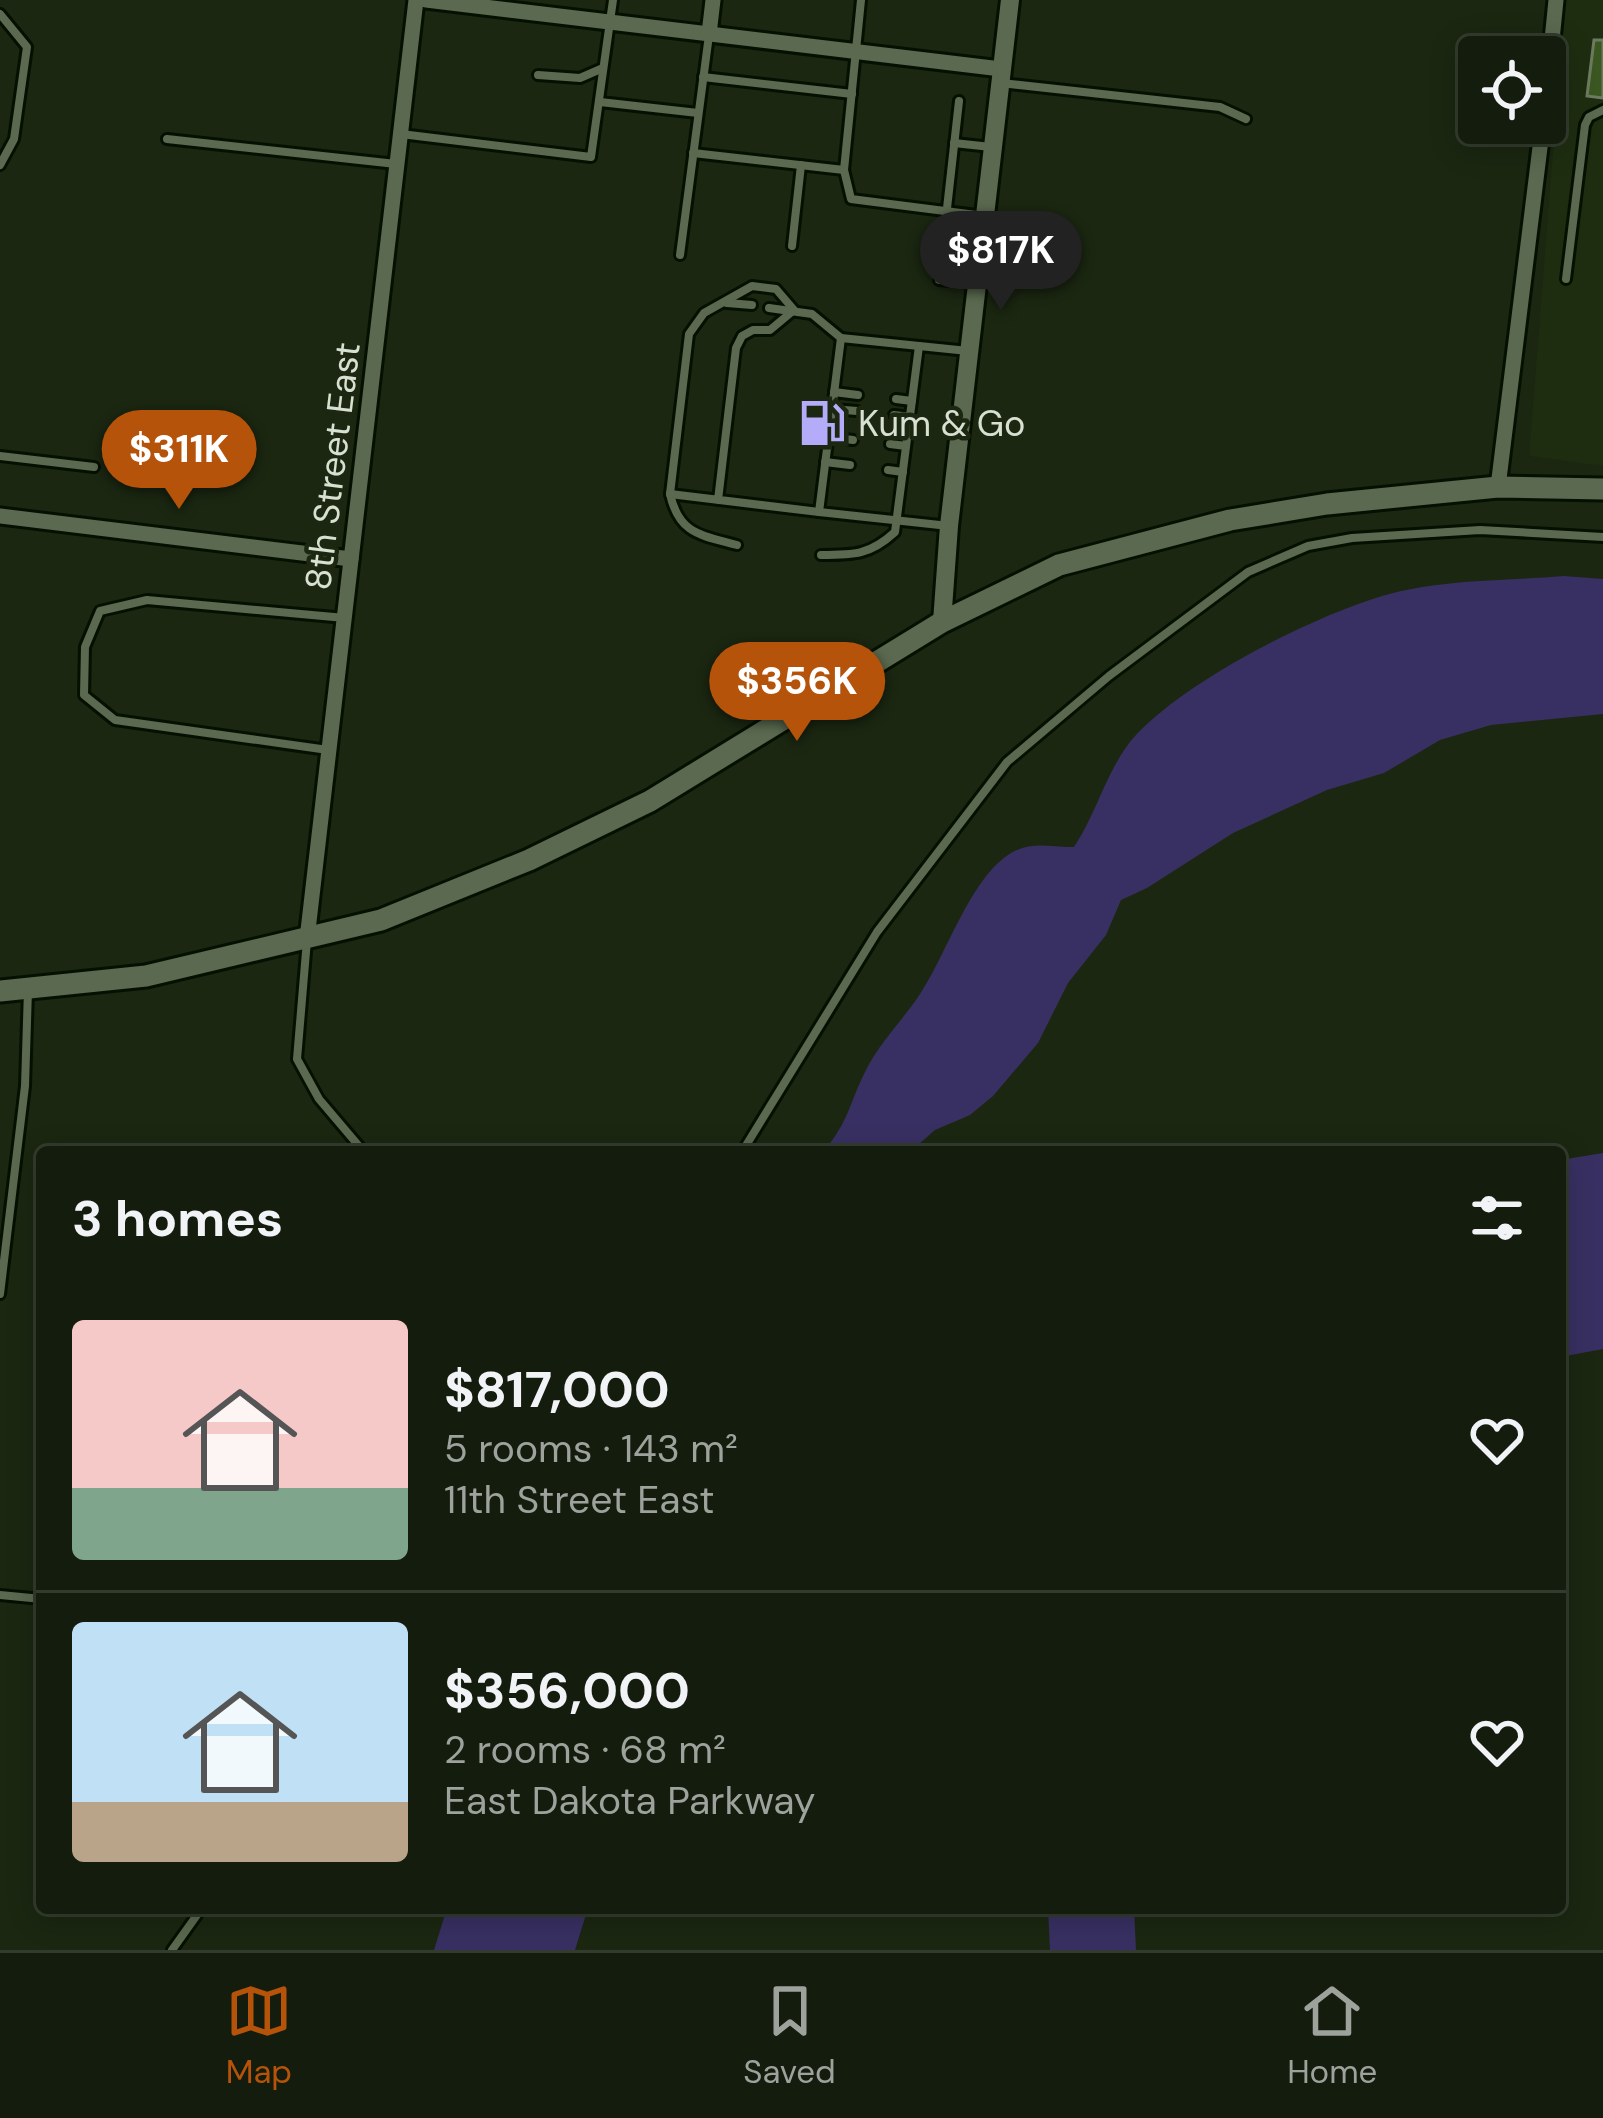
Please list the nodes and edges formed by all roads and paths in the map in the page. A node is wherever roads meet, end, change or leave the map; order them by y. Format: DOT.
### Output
graph roads {
  1 [pos="416,0"];
  2 [pos="426,0"];
  3 [pos="613,0"];
  4 [pos="713,0"];
  5 [pos="861,0"];
  6 [pos="1010,0"];
  7 [pos="1556,0"];
  8 [pos="0,14"];
  9 [pos="610,24"];
  10 [pos="710,34"];
  11 [pos="1552,36"];
  12 [pos="856,50"];
  13 [pos="604,68"];
  14 [pos="538,75"];
  15 [pos="1000,75"];
  16 [pos="704,77"];
  17 [pos="852,94"];
  18 [pos="959,101"];
  19 [pos="600,102"];
  20 [pos="1603,110"];
  21 [pos="698,113"];
  22 [pos="1246,119"];
  23 [pos="401,134"];
  24 [pos="167,139"];
  25 [pos="954,143"];
  26 [pos="1541,144"];
  27 [pos="992,148"];
  28 [pos="693,153"];
  29 [pos="397,164"];
  30 [pos="0,165"];
  31 [pos="801,165"];
  32 [pos="844,170"];
  33 [pos="947,211"];
  34 [pos="985,216"];
  35 [pos="793,246"];
  36 [pos="680,256"];
  37 [pos="1566,279"];
  38 [pos="977,284"];
  39 [pos="725,302"];
  40 [pos="752,305"];
  41 [pos="769,308"];
  42 [pos="794,310"];
  43 [pos="841,338"];
  44 [pos="919,346"];
  45 [pos="969,351"];
  46 [pos="834,392"];
  47 [pos="858,395"];
  48 [pos="896,399"];
  49 [pos="912,401"];
  50 [pos="832,409"];
  51 [pos="857,411"];
  52 [pos="894,415"];
  53 [pos="910,417"];
  54 [pos="828,437"];
  55 [pos="853,440"];
  56 [pos="890,444"];
  57 [pos="906,446"];
  58 [pos="0,456"];
  59 [pos="825,462"];
  60 [pos="850,465"];
  61 [pos="94,467"];
  62 [pos="888,470"];
  63 [pos="903,472"];
  64 [pos="1498,488"];
  65 [pos="1603,489"];
  66 [pos="670,494"];
  67 [pos="718,500"];
  68 [pos="819,512"];
  69 [pos="0,516"];
  70 [pos="897,520"];
  71 [pos="949,526"];
  72 [pos="1603,537"];
  73 [pos="737,545"];
  74 [pos="821,555"];
  75 [pos="351,559"];
  76 [pos="344,618"];
  77 [pos="942,622"];
  78 [pos="329,750"];
  79 [pos="308,939"];
  80 [pos="28,988"];
  81 [pos="0,992"];
  82 [pos="359,1146"];
  83 [pos="746,1146"];
  84 [pos="0,1294"];
  85 [pos="0,1594"];
  86 [pos="36,1598"];
  87 [pos="198,1914"];
  88 [pos="172,1950"];
  1 -- 23 [label="street, 8th Street East"];
  2 -- 9 [label="street"];
  3 -- 9 [label="lane"];
  4 -- 10 [label="street"];
  5 -- 12 [label="lane"];
  6 -- 15 [label="street"];
  7 -- 11 [label="street"];
  8 -- 30 [label="lane"];
  9 -- 10 [label="street"];
  9 -- 13 [label="lane"];
  10 -- 12 [label="street"];
  10 -- 16 [label="lane"];
  12 -- 15 [label="street"];
  12 -- 17 [label="lane"];
  13 -- 14 [label="lane"];
  13 -- 19 [label="lane"];
  15 -- 22 [label="lane"];
  15 -- 27 [label="street"];
  16 -- 17 [label="lane"];
  16 -- 21 [label="lane"];
  17 -- 32 [label="lane"];
  18 -- 25 [label="lane"];
  19 -- 21 [label="lane"];
  19 -- 23 [label="lane"];
  20 -- 37 [label="lane"];
  21 -- 28 [label="lane"];
  23 -- 29 [label="street, 8th Street East"];
  24 -- 29 [label="lane"];
  25 -- 27 [label="lane"];
  25 -- 33 [label="lane"];
  26 -- 64 [label="street"];
  27 -- 34 [label="street"];
  28 -- 31 [label="lane"];
  28 -- 36 [label="lane"];
  29 -- 75 [label="street, 8th Street East"];
  31 -- 32 [label="lane"];
  31 -- 35 [label="lane"];
  32 -- 33 [label="lane"];
  33 -- 34 [label="lane"];
  33 -- 38 [label="lane"];
  34 -- 38 [label="street"];
  38 -- 45 [label="street"];
  39 -- 40 [label="lane"];
  39 -- 42 [label="lane"];
  39 -- 66 [label="lane"];
  41 -- 42 [label="lane"];
  42 -- 43 [label="lane"];
  42 -- 67 [label="lane"];
  43 -- 44 [label="lane"];
  43 -- 46 [label="lane"];
  44 -- 45 [label="lane"];
  44 -- 49 [label="lane"];
  45 -- 71 [label="street"];
  46 -- 47 [label="lane"];
  46 -- 50 [label="lane"];
  48 -- 49 [label="lane"];
  49 -- 53 [label="lane"];
  50 -- 51 [label="lane"];
  50 -- 54 [label="lane"];
  52 -- 53 [label="lane"];
  53 -- 57 [label="lane"];
  54 -- 55 [label="lane"];
  54 -- 59 [label="lane"];
  56 -- 57 [label="lane"];
  57 -- 63 [label="lane"];
  58 -- 61 [label="lane"];
  59 -- 60 [label="lane"];
  59 -- 68 [label="lane"];
  62 -- 63 [label="lane"];
  63 -- 70 [label="lane"];
  64 -- 65 [label="main road"];
  64 -- 77 [label="main road"];
  66 -- 67 [label="lane"];
  66 -- 73 [label="lane"];
  67 -- 68 [label="lane"];
  68 -- 70 [label="lane"];
  69 -- 75 [label="street"];
  70 -- 71 [label="lane"];
  70 -- 74 [label="lane"];
  71 -- 77 [label="street"];
  72 -- 83 [label="lane"];
  75 -- 76 [label="street, 8th Street East"];
  76 -- 78 [label="street, 8th Street East"];
  76 -- 78 [label="lane"];
  77 -- 79 [label="main road"];
  78 -- 79 [label="street, 8th Street East"];
  79 -- 80 [label="main road"];
  79 -- 82 [label="lane"];
  80 -- 81 [label="main road"];
  80 -- 84 [label="lane"];
  85 -- 86 [label="lane"];
  87 -- 88 [label="lane"];
}
